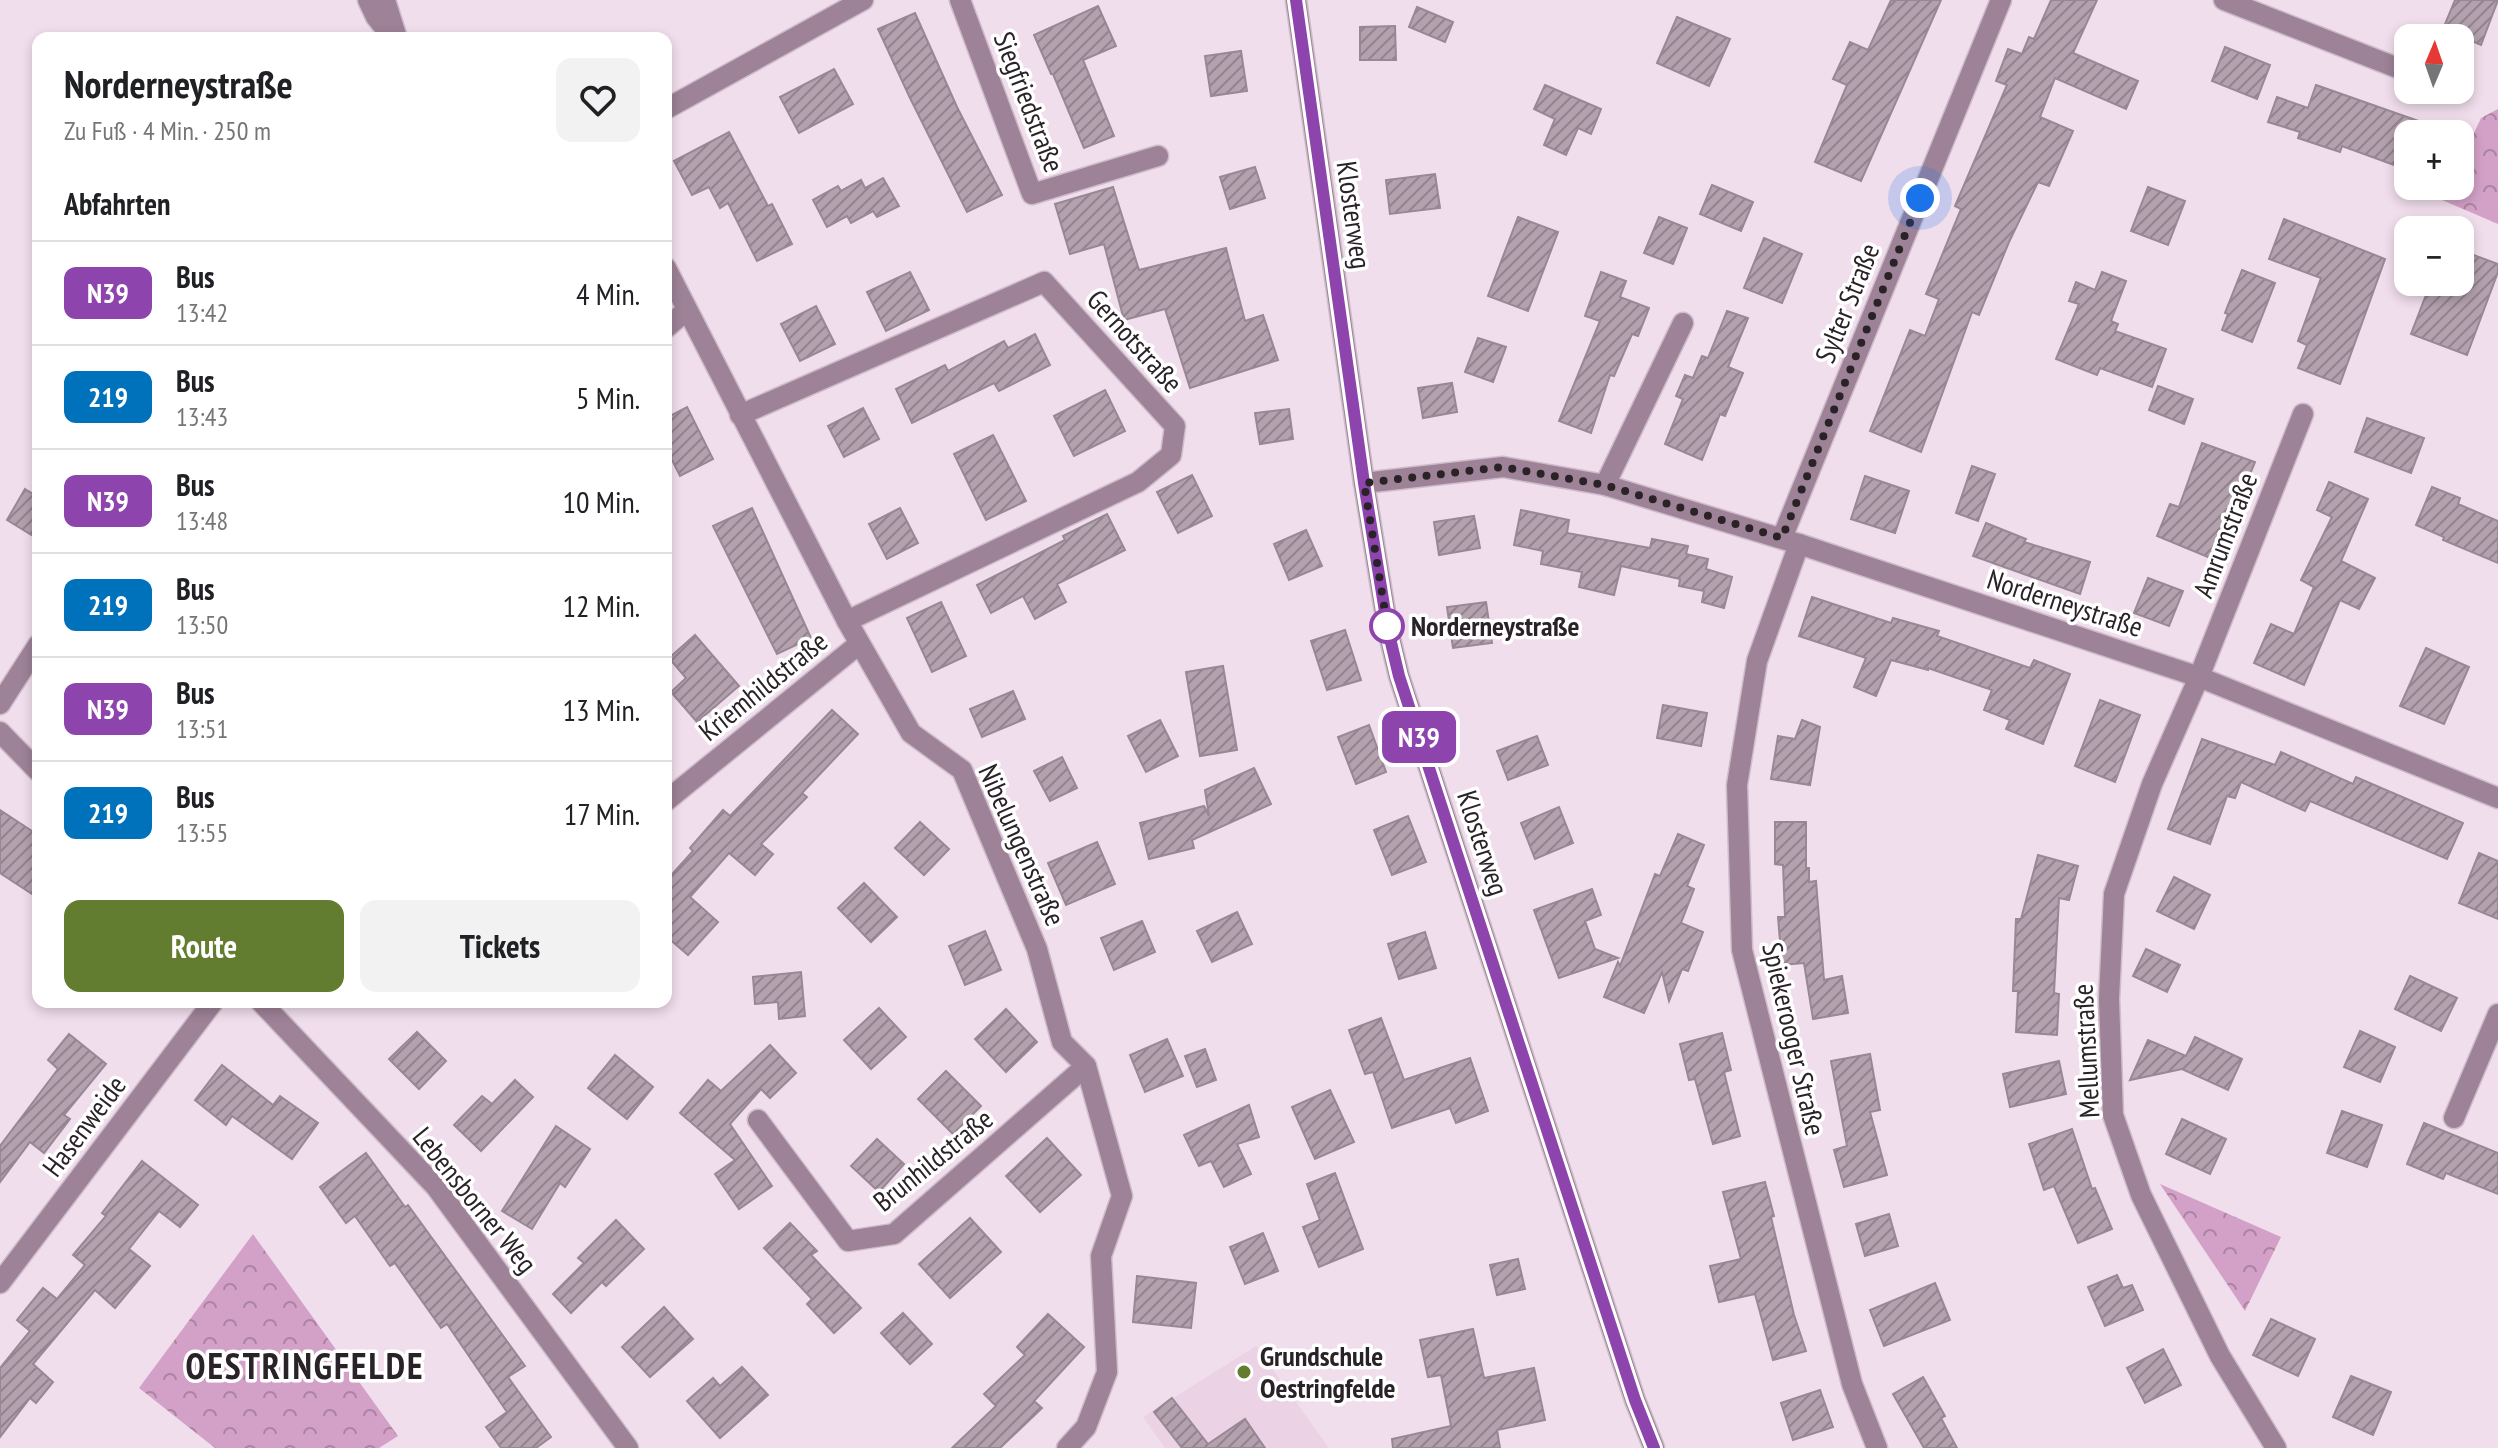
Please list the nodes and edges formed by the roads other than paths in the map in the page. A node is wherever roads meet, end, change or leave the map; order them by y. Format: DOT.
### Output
graph roads {
  1 [pos="368,0"];
  2 [pos="385,0"];
  3 [pos="863,0"];
  4 [pos="960,0"];
  5 [pos="1296,0"];
  6 [pos="2001,0"];
  7 [pos="2224,0"];
  8 [pos="390,32"];
  9 [pos="393,32"];
  10 [pos="2394,67"];
  11 [pos="672,106"];
  12 [pos="1158,156"];
  13 [pos="672,280"];
  14 [pos="687,310"];
  15 [pos="672,323"];
  16 [pos="1683,323"];
  17 [pos="2303,414"];
  18 [pos="740,415"];
  19 [pos="1364,483"];
  20 [pos="1605,485"];
  21 [pos="1790,541"];
  22 [pos="847,621"];
  23 [pos="859,644"];
  24 [pos="32,654"];
  25 [pos="2199,677"];
  26 [pos="0,704"];
  27 [pos="0,732"];
  28 [pos="32,765"];
  29 [pos="672,796"];
  30 [pos="2498,798"];
  31 [pos="208,1008"];
  32 [pos="267,1008"];
  33 [pos="2498,1014"];
  34 [pos="1086,1066"];
  35 [pos="2454,1118"];
  36 [pos="758,1120"];
  37 [pos="0,1283"];
  38 [pos="628,1448"];
  39 [pos="1067,1448"];
  40 [pos="1654,1448"];
  41 [pos="1877,1448"];
  42 [pos="2276,1448"];
  1 -- 8 [label="street"];
  2 -- 9 [label="street"];
  3 -- 11 [label="street"];
  4 -- 12 [label="street, Siegfriedstraße"];
  5 -- 19 [label="street, Klosterweg"];
  6 -- 21 [label="street, Sylter Straße"];
  7 -- 10 [label="street"];
  13 -- 14 [label="street, Nibelungenstraße"];
  14 -- 15 [label="street"];
  14 -- 18 [label="street, Nibelungenstraße"];
  16 -- 20 [label="street"];
  17 -- 25 [label="street, Amrumstraße"];
  18 -- 22 [label="street, Nibelungenstraße"];
  18 -- 22 [label="street, Gernotstraße"];
  19 -- 20 [label="street, Norderneystraße"];
  19 -- 40 [label="street, Klosterweg"];
  20 -- 21 [label="street, Norderneystraße"];
  21 -- 25 [label="street, Norderneystraße"];
  21 -- 41 [label="street, Spiekerooger Straße"];
  22 -- 23 [label="street, Nibelungenstraße"];
  23 -- 29 [label="street, Kriemhildstraße"];
  23 -- 34 [label="street, Nibelungenstraße"];
  24 -- 26 [label="street"];
  25 -- 30 [label="street, Norderneystraße"];
  25 -- 42 [label="street, Mellumstraße"];
  27 -- 28 [label="street"];
  31 -- 37 [label="street, Hasenweide"];
  32 -- 38 [label="street, Lebensborner Weg"];
  33 -- 35 [label="street"];
  34 -- 36 [label="street, Brunhildstraße"];
  34 -- 39 [label="street, Nibelungenstraße"];
}
